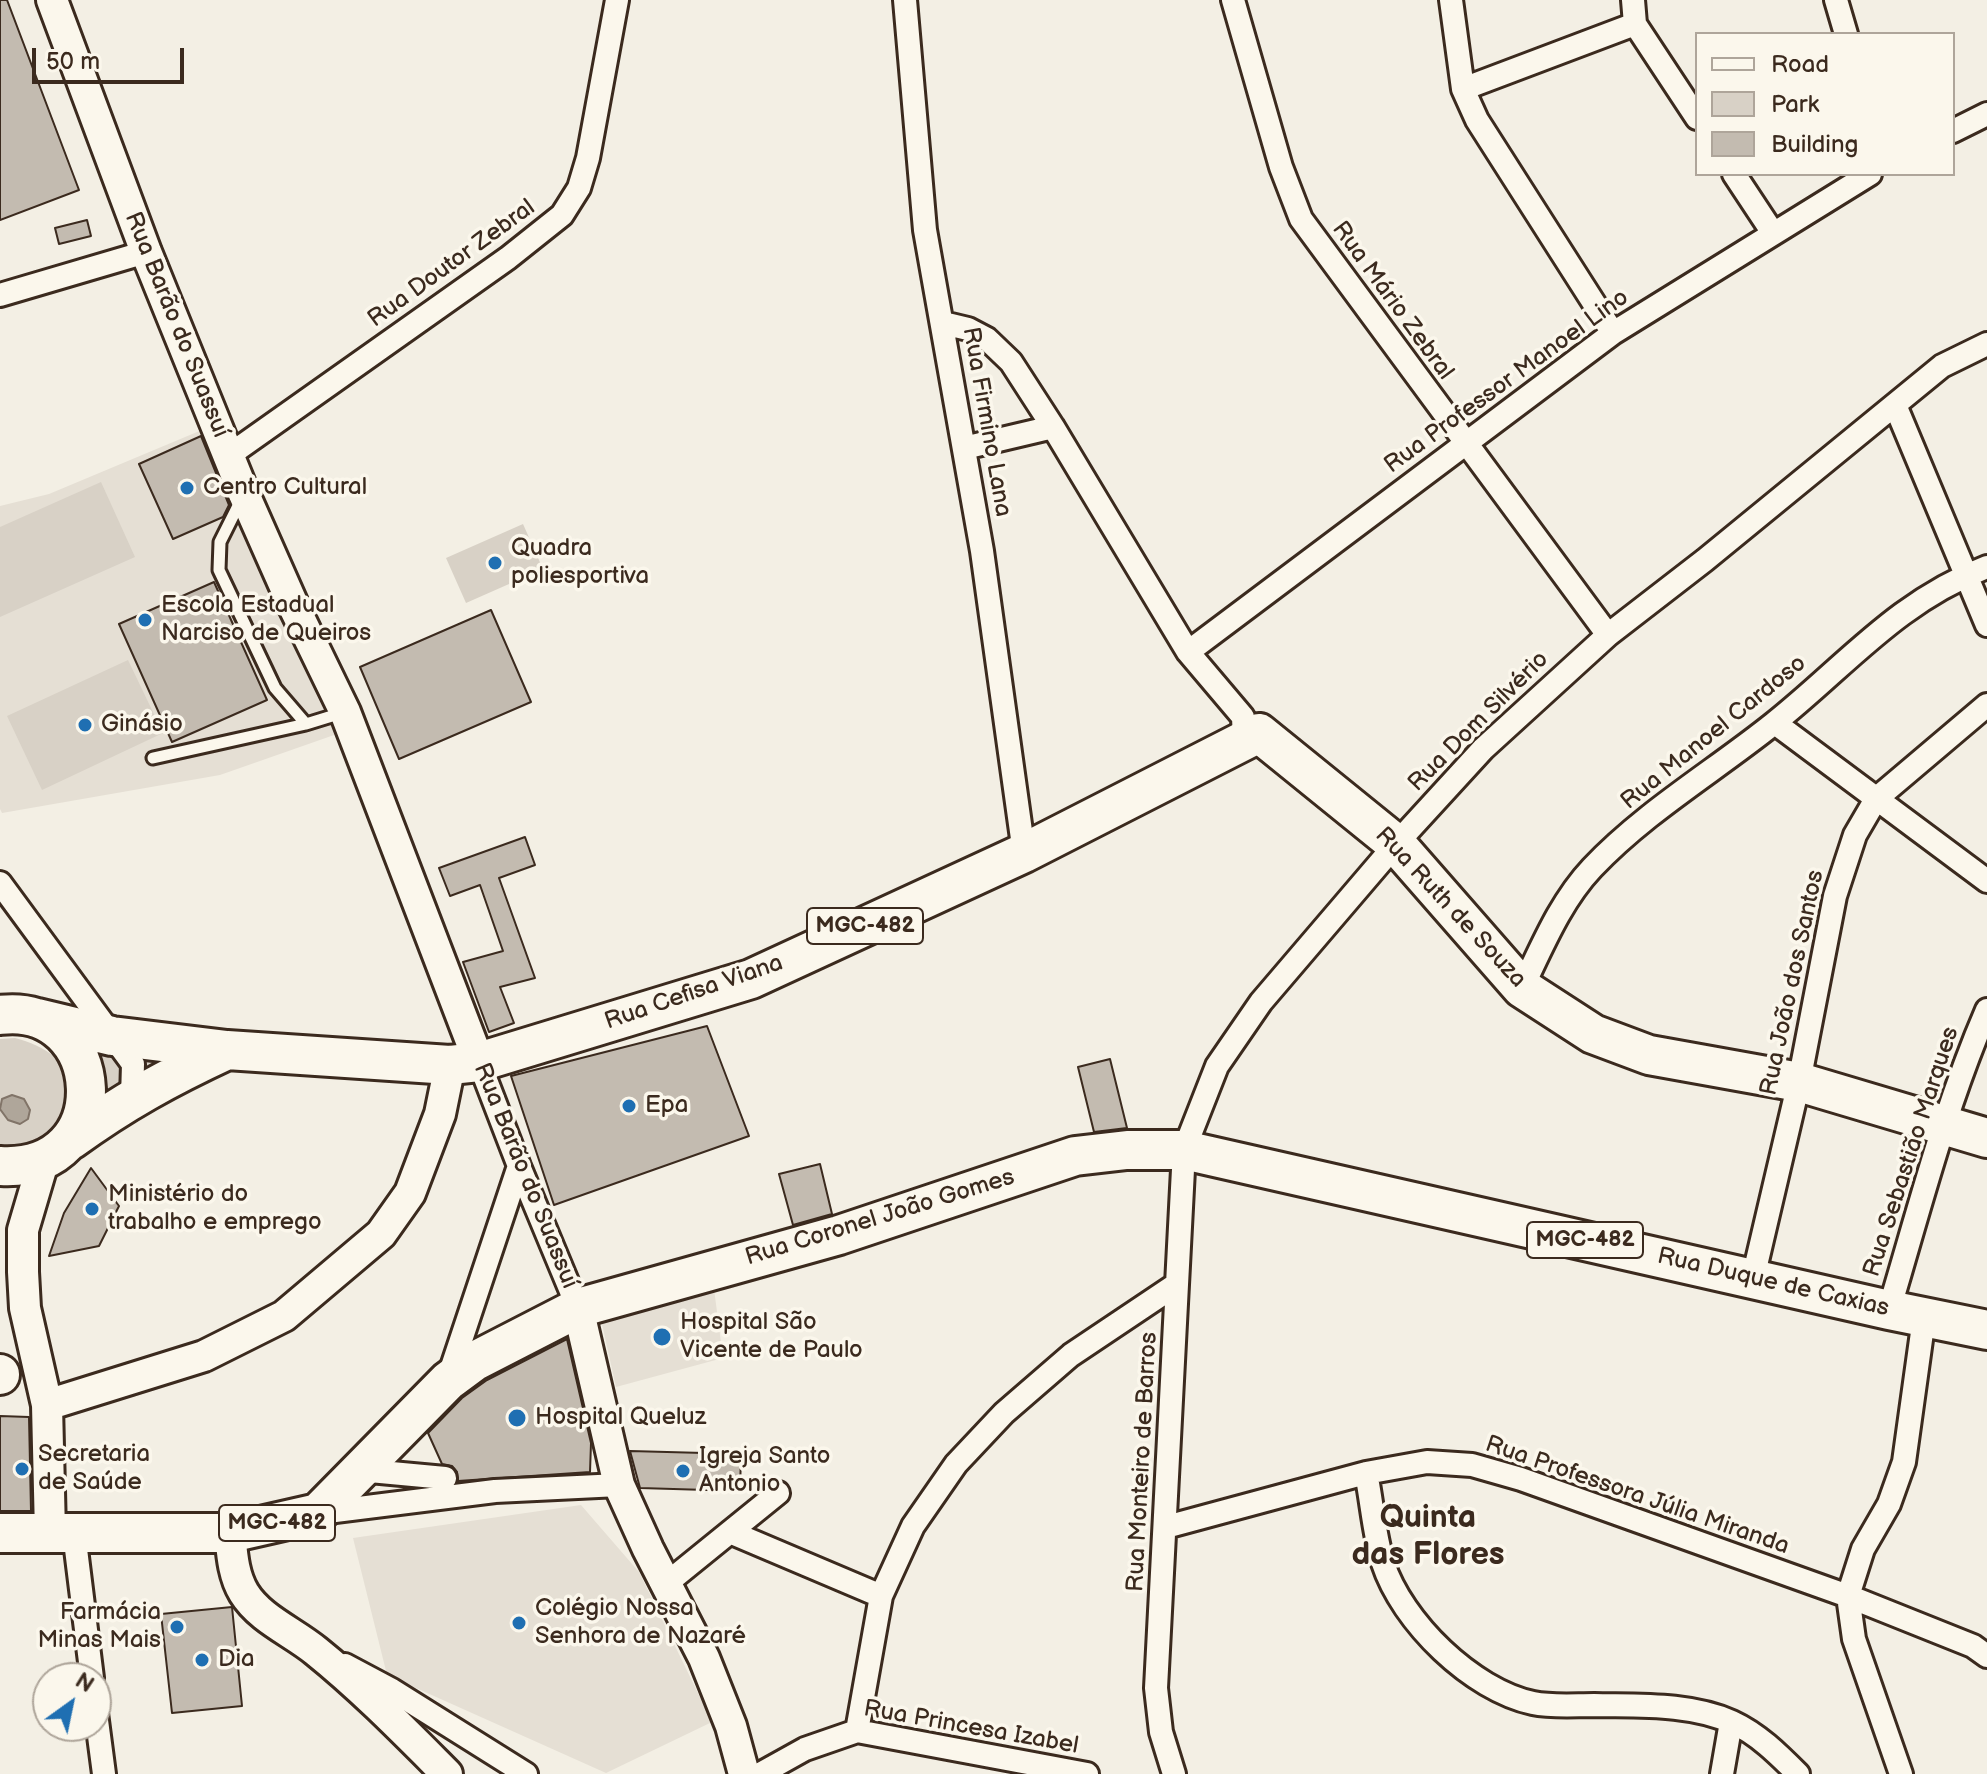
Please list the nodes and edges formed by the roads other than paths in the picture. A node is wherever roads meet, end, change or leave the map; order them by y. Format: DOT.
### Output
graph roads {
  1 [pos="52,0"];
  2 [pos="617,0"];
  3 [pos="905,0"];
  4 [pos="1233,0"];
  5 [pos="1451,0"];
  6 [pos="1633,0"];
  7 [pos="1836,0"];
  8 [pos="1635,24"];
  9 [pos="1845,32"];
  10 [pos="1463,89"];
  11 [pos="1987,114"];
  12 [pos="1695,115"];
  13 [pos="1955,130"];
  14 [pos="1735,176"];
  15 [pos="1867,176"];
  16 [pos="1773,233"];
  17 [pos="146,252"];
  18 [pos="0,295"];
  19 [pos="943,323"];
  20 [pos="1613,333"];
  21 [pos="1987,344"];
  22 [pos="1895,405"];
  23 [pos="1053,427"];
  24 [pos="1464,443"];
  25 [pos="964,448"];
  26 [pos="228,456"];
  27 [pos="244,494"];
  28 [pos="1977,571"];
  29 [pos="1987,625"];
  30 [pos="1608,635"];
  31 [pos="1188,652"];
  32 [pos="1987,705"];
  33 [pos="345,712"];
  34 [pos="1775,723"];
  35 [pos="306,724"];
  36 [pos="1252,736"];
  37 [pos="153,758"];
  38 [pos="1876,799"];
  39 [pos="1396,844"];
  40 [pos="1024,853"];
  41 [pos="1987,881"];
  42 [pos="0,883"];
  43 [pos="1522,988"];
  44 [pos="1987,1010"];
  45 [pos="12,1014"];
  46 [pos="112,1036"];
  47 [pos="227,1050"];
  48 [pos="466,1059"];
  49 [pos="1799,1082"];
  50 [pos="132,1098"];
  51 [pos="1945,1125"];
  52 [pos="1987,1138"];
  53 [pos="1184,1150"];
  54 [pos="55,1152"];
  55 [pos="0,1166"];
  56 [pos="519,1166"];
  57 [pos="1753,1278"];
  58 [pos="1177,1284"];
  59 [pos="578,1308"];
  60 [pos="1906,1314"];
  61 [pos="1987,1330"];
  62 [pos="448,1381"];
  63 [pos="47,1405"];
  64 [pos="359,1470"];
  65 [pos="1366,1473"];
  66 [pos="445,1478"];
  67 [pos="619,1485"];
  68 [pos="778,1493"];
  69 [pos="318,1513"];
  70 [pos="1166,1527"];
  71 [pos="730,1532"];
  72 [pos="0,1533"];
  73 [pos="62,1533"];
  74 [pos="230,1533"];
  75 [pos="667,1583"];
  76 [pos="881,1596"];
  77 [pos="1848,1596"];
  78 [pos="315,1650"];
  79 [pos="1987,1656"];
  80 [pos="89,1662"];
  81 [pos="1731,1722"];
  82 [pos="857,1731"];
  83 [pos="100,1742"];
  84 [pos="104,1774"];
  85 [pos="447,1774"];
  86 [pos="526,1774"];
  87 [pos="744,1774"];
  88 [pos="760,1774"];
  89 [pos="1087,1774"];
  90 [pos="1174,1774"];
  91 [pos="1722,1774"];
  92 [pos="1798,1774"];
  93 [pos="1901,1774"];
  1 -- 17 [label="street, Rua Barão do Suassuí"];
  2 -- 26 [label="street, Rua Doutor Zebral"];
  3 -- 19 [label="street, Rua Firmino Lana"];
  4 -- 24 [label="street, Rua Mário Zebral"];
  5 -- 10 [label="street"];
  6 -- 8 [label="street"];
  7 -- 9 [label="street"];
  8 -- 10 [label="street"];
  8 -- 12 [label="street"];
  10 -- 20 [label="street"];
  11 -- 13 [label="street"];
  14 -- 16 [label="street"];
  15 -- 16 [label="street, Rua Professor Manoel Lino"];
  16 -- 20 [label="street, Rua Professor Manoel Lino"];
  17 -- 18 [label="street"];
  17 -- 26 [label="street, Rua Barão do Suassuí"];
  19 -- 23 [label="street"];
  19 -- 25 [label="street, Rua Firmino Lana"];
  20 -- 24 [label="street, Rua Professor Manoel Lino"];
  21 -- 22 [label="street, Rua Dom Silvério"];
  22 -- 28 [label="street"];
  22 -- 30 [label="street, Rua Dom Silvério"];
  23 -- 25 [label="street"];
  23 -- 31 [label="street"];
  24 -- 30 [label="street, Rua Mário Zebral"];
  24 -- 31 [label="street, Rua Professor Manoel Lino"];
  25 -- 40 [label="street, Rua Firmino Lana"];
  26 -- 27 [label="street, Rua Barão do Suassuí"];
  27 -- 33 [label="street, Rua Barão do Suassuí"];
  27 -- 35 [label="lane"];
  28 -- 29 [label="street"];
  28 -- 34 [label="street, Rua Manoel Cardoso"];
  30 -- 39 [label="street, Rua Dom Silvério"];
  31 -- 36 [label="street"];
  32 -- 38 [label="street, Rua João dos Santos"];
  33 -- 35 [label="lane"];
  33 -- 48 [label="street, Rua Barão do Suassuí"];
  34 -- 38 [label="street"];
  34 -- 43 [label="street, Rua Manoel Cardoso"];
  35 -- 37 [label="lane"];
  36 -- 39 [label="highway, Rua Ruth de Souza"];
  36 -- 40 [label="highway, Rua Cefisa Viana / MGC-482"];
  38 -- 41 [label="street"];
  38 -- 49 [label="street, Rua João dos Santos"];
  39 -- 43 [label="highway, Rua Ruth de Souza"];
  39 -- 53 [label="street, Rua Dom Silvério"];
  40 -- 48 [label="highway, Rua Cefisa Viana / MGC-482"];
  42 -- 46 [label="street"];
  43 -- 49 [label="highway, Rua Ruth de Souza"];
  44 -- 51 [label="street, Rua Sebastião Marques"];
  45 -- 46 [label="highway, Rua Cefisa Viana / MGC-482"];
  45 -- 54 [label="highway, MGC-482"];
  46 -- 47 [label="highway, Rua Cefisa Viana / MGC-482"];
  46 -- 50 [label="street"];
  47 -- 48 [label="highway, Rua Cefisa Viana / MGC-482"];
  47 -- 50 [label="highway"];
  48 -- 56 [label="street, Rua Barão do Suassuí"];
  48 -- 63 [label="street"];
  49 -- 51 [label="highway, Rua Ruth de Souza"];
  49 -- 57 [label="street, Rua João dos Santos"];
  50 -- 54 [label="highway"];
  51 -- 52 [label="highway, Rua Ruth de Souza"];
  51 -- 60 [label="street, Rua Sebastião Marques"];
  53 -- 57 [label="highway, Rua Duque de Caxias / MGC-482"];
  53 -- 58 [label="street, Rua Monteiro de Barros"];
  53 -- 59 [label="highway, Rua Coronel João Gomes / MGC-482"];
  54 -- 55 [label="highway"];
  54 -- 63 [label="street"];
  56 -- 59 [label="street, Rua Barão do Suassuí"];
  56 -- 62 [label="street"];
  57 -- 60 [label="highway, Rua Duque de Caxias / MGC-482"];
  58 -- 70 [label="street, Rua Monteiro de Barros"];
  58 -- 76 [label="street"];
  59 -- 62 [label="highway, MGC-482"];
  59 -- 67 [label="street"];
  60 -- 61 [label="highway, Rua Duque de Caxias / MGC-482"];
  60 -- 77 [label="street, Rua Sebastião Marques"];
  62 -- 64 [label="highway, MGC-482"];
  63 -- 73 [label="street"];
  64 -- 66 [label="street"];
  64 -- 69 [label="highway, MGC-482"];
  65 -- 70 [label="street, Rua Professora Júlia Miranda"];
  65 -- 77 [label="street, Rua Professora Júlia Miranda"];
  65 -- 81 [label="street"];
  67 -- 69 [label="street"];
  67 -- 75 [label="street"];
  68 -- 71 [label="street"];
  69 -- 74 [label="highway, MGC-482"];
  70 -- 90 [label="street, Rua Monteiro de Barros"];
  71 -- 75 [label="street"];
  71 -- 76 [label="street"];
  72 -- 73 [label="highway, MGC-482"];
  73 -- 74 [label="highway, MGC-482"];
  73 -- 80 [label="street"];
  74 -- 78 [label="street"];
  75 -- 87 [label="street"];
  76 -- 82 [label="street"];
  77 -- 79 [label="street, Rua Professora Júlia Miranda"];
  77 -- 93 [label="street"];
  78 -- 85 [label="street"];
  78 -- 86 [label="street"];
  81 -- 91 [label="street"];
  81 -- 92 [label="street"];
  82 -- 88 [label="street, Rua Princesa Izabel"];
  82 -- 89 [label="street, Rua Princesa Izabel"];
  83 -- 84 [label="street"];
}
